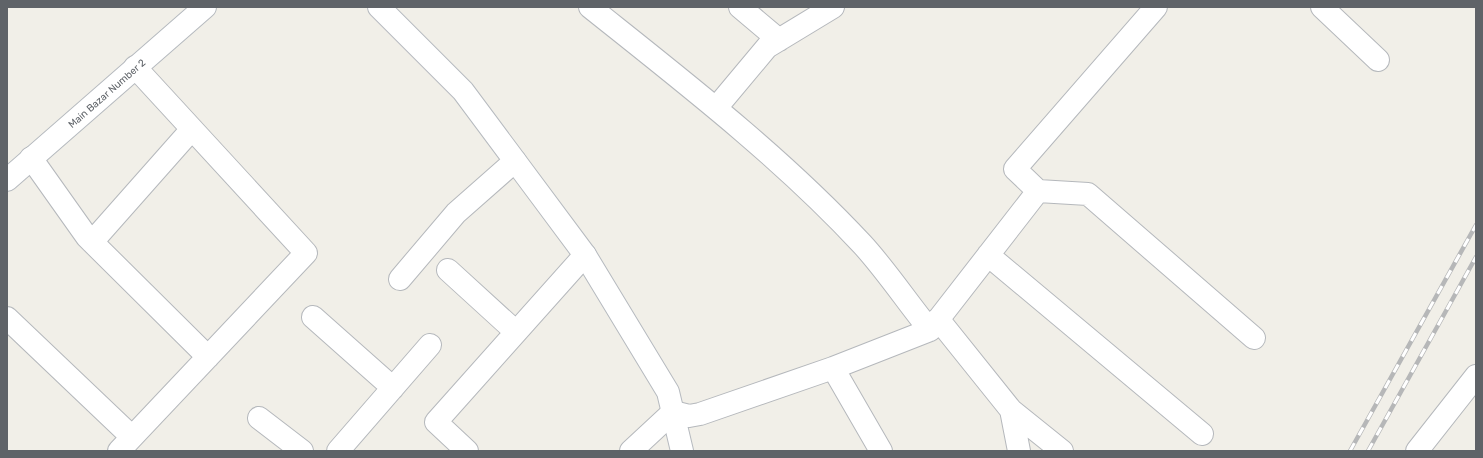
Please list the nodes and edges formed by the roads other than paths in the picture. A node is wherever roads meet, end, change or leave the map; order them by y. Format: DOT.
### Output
graph roads {
  1 [pos="205,7"];
  2 [pos="380,7"];
  3 [pos="590,7"];
  4 [pos="740,7"];
  5 [pos="833,7"];
  6 [pos="1156,7"];
  7 [pos="1322,7"];
  8 [pos="779,40"];
  9 [pos="1378,60"];
  10 [pos="135,67"];
  11 [pos="716,108"];
  12 [pos="192,129"];
  13 [pos="31,158"];
  14 [pos="515,161"];
  15 [pos="7,180"];
  16 [pos="1038,192"];
  17 [pos="92,242"];
  18 [pos="585,255"];
  19 [pos="988,256"];
  20 [pos="448,270"];
  21 [pos="400,279"];
  22 [pos="313,317"];
  23 [pos="7,318"];
  24 [pos="934,325"];
  25 [pos="516,332"];
  26 [pos="1254,338"];
  27 [pos="430,345"];
  28 [pos="208,357"];
  29 [pos="833,368"];
  30 [pos="1476,376"];
  31 [pos="393,388"];
  32 [pos="1011,410"];
  33 [pos="673,412"];
  34 [pos="259,418"];
  35 [pos="1202,434"];
  36 [pos="126,444"];
  37 [pos="302,451"];
  38 [pos="338,451"];
  39 [pos="468,451"];
  40 [pos="631,451"];
  41 [pos="682,451"];
  42 [pos="881,451"];
  43 [pos="1019,451"];
  44 [pos="1062,451"];
  45 [pos="1417,451"];
  1 -- 10 [label="street, Main Bazar Number 2"];
  2 -- 14 [label="street"];
  3 -- 11 [label="street"];
  4 -- 8 [label="street"];
  5 -- 8 [label="street"];
  6 -- 16 [label="street"];
  7 -- 9 [label="street"];
  8 -- 11 [label="street"];
  10 -- 12 [label="street"];
  10 -- 13 [label="street, Main Bazar Number 2"];
  11 -- 24 [label="street"];
  12 -- 17 [label="street"];
  12 -- 28 [label="street"];
  13 -- 15 [label="street, Main Bazar Number 2"];
  13 -- 17 [label="street"];
  14 -- 18 [label="street"];
  14 -- 21 [label="street"];
  16 -- 19 [label="street"];
  16 -- 26 [label="street"];
  17 -- 28 [label="street"];
  18 -- 25 [label="street"];
  18 -- 33 [label="street"];
  19 -- 24 [label="street"];
  19 -- 35 [label="street"];
  20 -- 25 [label="street"];
  22 -- 31 [label="street"];
  23 -- 36 [label="street"];
  24 -- 29 [label="street"];
  24 -- 32 [label="street"];
  25 -- 39 [label="street"];
  27 -- 31 [label="street"];
  28 -- 36 [label="street"];
  29 -- 33 [label="street"];
  29 -- 42 [label="street"];
  30 -- 45 [label="street"];
  31 -- 38 [label="street"];
  32 -- 43 [label="street"];
  32 -- 44 [label="street"];
  33 -- 40 [label="street"];
  33 -- 41 [label="street"];
  34 -- 37 [label="street"];
}
